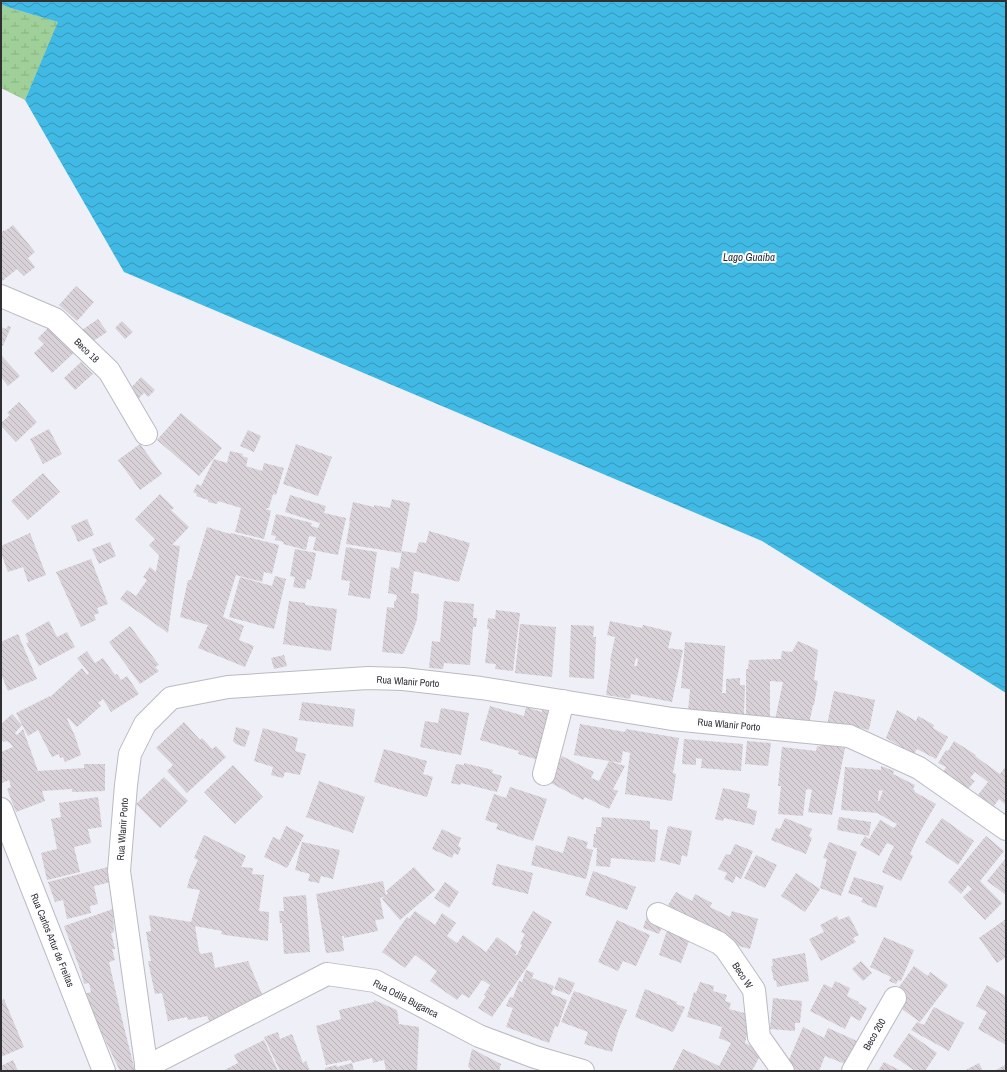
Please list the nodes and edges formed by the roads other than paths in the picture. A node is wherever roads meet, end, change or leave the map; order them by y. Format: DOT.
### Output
graph roads {
  1 [pos="1,296"];
  2 [pos="146,434"];
  3 [pos="564,701"];
  4 [pos="544,774"];
  5 [pos="1,809"];
  6 [pos="1006,829"];
  7 [pos="658,914"];
  8 [pos="895,998"];
  9 [pos="535,1064"];
  10 [pos="146,1069"];
  11 [pos="104,1071"];
  12 [pos="582,1071"];
  13 [pos="783,1071"];
  14 [pos="853,1071"];
  1 -- 2 [label="street, Beco 18"];
  3 -- 4 [label="street"];
  3 -- 6 [label="street, Rua Wlanir Porto"];
  3 -- 10 [label="street, Rua Wlanir Porto"];
  5 -- 11 [label="street, Rua Carlos Artur de Freitas"];
  7 -- 13 [label="street, Beco W"];
  8 -- 14 [label="street, Beco 200"];
  9 -- 10 [label="street, Rua Odila Buganca"];
  9 -- 12 [label="street, Rua Odila Buganca"];
}
